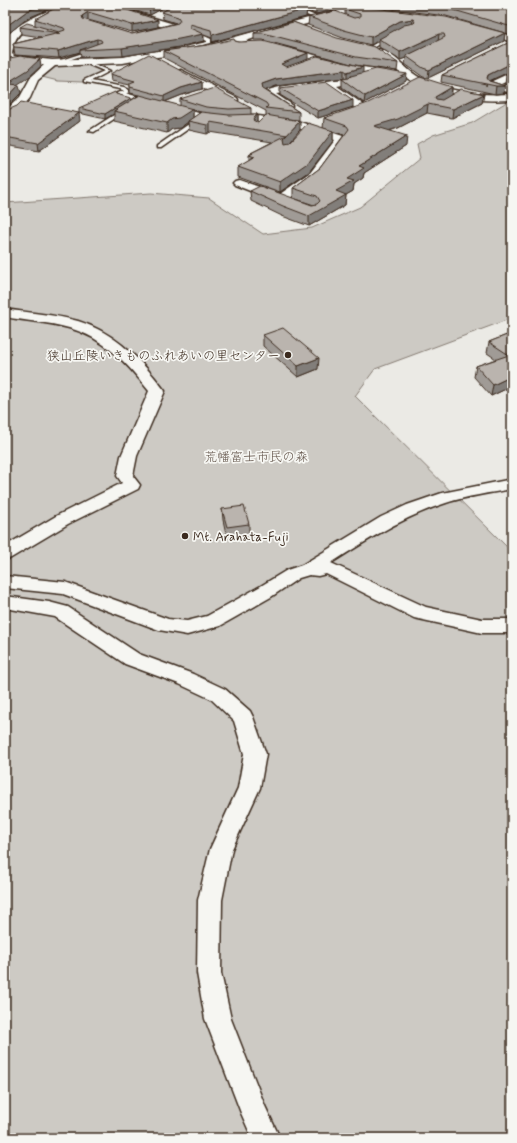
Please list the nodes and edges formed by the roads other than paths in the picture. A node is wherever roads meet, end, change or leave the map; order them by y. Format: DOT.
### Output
graph roads {
  1 [pos="69,5"];
  2 [pos="89,5"];
  3 [pos="283,5"];
  4 [pos="341,5"];
  5 [pos="118,7"];
  6 [pos="374,8"];
  7 [pos="356,9"];
  8 [pos="162,14"];
  9 [pos="331,14"];
  10 [pos="101,16"];
  11 [pos="319,18"];
  12 [pos="343,19"];
  13 [pos="151,20"];
  14 [pos="293,24"];
  15 [pos="10,26"];
  16 [pos="474,27"];
  17 [pos="28,28"];
  18 [pos="313,31"];
  19 [pos="193,33"];
  20 [pos="146,34"];
  21 [pos="395,35"];
  22 [pos="510,42"];
  23 [pos="256,45"];
  24 [pos="358,46"];
  25 [pos="207,48"];
  26 [pos="278,48"];
  27 [pos="99,49"];
  28 [pos="368,49"];
  29 [pos="173,52"];
  30 [pos="149,55"];
  31 [pos="8,60"];
  32 [pos="87,62"];
  33 [pos="52,63"];
  34 [pos="382,72"];
  35 [pos="512,75"];
  36 [pos="367,76"];
  37 [pos="442,77"];
  38 [pos="348,81"];
  39 [pos="420,81"];
  40 [pos="329,84"];
  41 [pos="404,88"];
  42 [pos="213,90"];
  43 [pos="512,91"];
  44 [pos="200,94"];
  45 [pos="462,94"];
  46 [pos="121,95"];
  47 [pos="512,97"];
  48 [pos="450,100"];
  49 [pos="179,101"];
  50 [pos="240,103"];
  51 [pos="165,107"];
  52 [pos="128,108"];
  53 [pos="362,109"];
  54 [pos="264,112"];
  55 [pos="5,116"];
  56 [pos="202,117"];
  57 [pos="312,127"];
  58 [pos="92,130"];
  59 [pos="159,147"];
  60 [pos="238,183"];
  61 [pos="282,198"];
  62 [pos="294,203"];
  63 [pos="5,313"];
  64 [pos="512,484"];
  65 [pos="5,554"];
  66 [pos="308,568"];
  67 [pos="5,582"];
  68 [pos="5,602"];
  69 [pos="512,626"];
  70 [pos="266,1138"];
  1 -- 17 [label="street"];
  2 -- 5 [label="street"];
  3 -- 11 [label="lane"];
  4 -- 7 [label="street"];
  5 -- 10 [label="street"];
  5 -- 13 [label="street"];
  6 -- 7 [label="street"];
  7 -- 9 [label="street"];
  8 -- 13 [label="street"];
  9 -- 11 [label="street"];
  9 -- 12 [label="lane"];
  11 -- 14 [label="street"];
  13 -- 20 [label="street"];
  14 -- 18 [label="street"];
  14 -- 25 [label="street"];
  15 -- 17 [label="street"];
  16 -- 22 [label="street"];
  17 -- 31 [label="street"];
  19 -- 29 [label="lane"];
  21 -- 28 [label="lane"];
  23 -- 25 [label="street"];
  24 -- 28 [label="street"];
  25 -- 29 [label="street"];
  26 -- 34 [label="street"];
  27 -- 33 [label="lane"];
  28 -- 39 [label="street"];
  29 -- 30 [label="street"];
  30 -- 32 [label="street"];
  30 -- 42 [label="street"];
  31 -- 33 [label="street"];
  32 -- 33 [label="street"];
  32 -- 46 [label="lane"];
  33 -- 55 [label="street"];
  34 -- 36 [label="lane"];
  34 -- 39 [label="street"];
  35 -- 43 [label="street"];
  37 -- 39 [label="street"];
  38 -- 40 [label="street"];
  39 -- 41 [label="street"];
  39 -- 45 [label="street"];
  40 -- 53 [label="street"];
  40 -- 54 [label="street"];
  42 -- 44 [label="street"];
  42 -- 50 [label="street"];
  45 -- 47 [label="street"];
  45 -- 48 [label="lane"];
  46 -- 51 [label="street"];
  49 -- 51 [label="street"];
  51 -- 56 [label="street"];
  52 -- 58 [label="lane"];
  54 -- 56 [label="street"];
  54 -- 57 [label="street"];
  54 -- 57 [label="street"];
  56 -- 59 [label="lane"];
  57 -- 61 [label="street"];
  60 -- 61 [label="street"];
  61 -- 62 [label="street"];
  63 -- 65 [label="street"];
  64 -- 66 [label="street"];
  66 -- 67 [label="street"];
  66 -- 69 [label="street"];
  68 -- 70 [label="street"];
}
